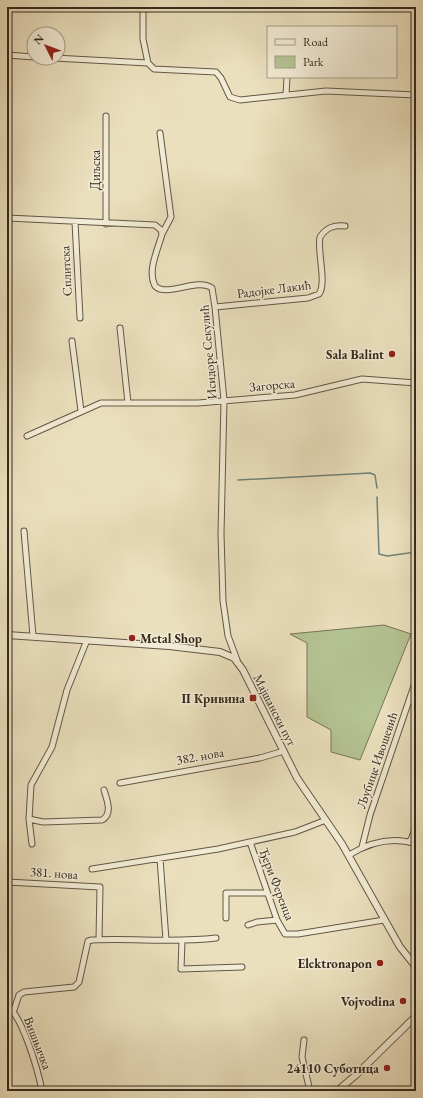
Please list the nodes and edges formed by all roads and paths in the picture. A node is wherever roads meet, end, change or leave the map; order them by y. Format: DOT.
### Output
graph roads {
  1 [pos="143,7"];
  2 [pos="7,56"];
  3 [pos="26,57"];
  4 [pos="66,59"];
  5 [pos="148,63"];
  6 [pos="287,78"];
  7 [pos="286,95"];
  8 [pos="416,95"];
  9 [pos="106,116"];
  10 [pos="160,133"];
  11 [pos="7,218"];
  12 [pos="75,222"];
  13 [pos="106,224"];
  14 [pos="345,226"];
  15 [pos="162,234"];
  16 [pos="215,307"];
  17 [pos="80,318"];
  18 [pos="120,328"];
  19 [pos="72,341"];
  20 [pos="416,383"];
  21 [pos="224,400"];
  22 [pos="128,403"];
  23 [pos="81,411"];
  24 [pos="27,436"];
  25 [pos="24,531"];
  26 [pos="7,635"];
  27 [pos="33,636"];
  28 [pos="87,640"];
  29 [pos="237,661"];
  30 [pos="416,680"];
  31 [pos="284,751"];
  32 [pos="120,783"];
  33 [pos="104,790"];
  34 [pos="29,819"];
  35 [pos="326,820"];
  36 [pos="416,827"];
  37 [pos="250,842"];
  38 [pos="413,843"];
  39 [pos="32,844"];
  40 [pos="362,847"];
  41 [pos="349,855"];
  42 [pos="160,859"];
  43 [pos="92,868"];
  44 [pos="7,882"];
  45 [pos="268,892"];
  46 [pos="226,918"];
  47 [pos="277,920"];
  48 [pos="384,920"];
  49 [pos="248,925"];
  50 [pos="216,938"];
  51 [pos="99,939"];
  52 [pos="166,940"];
  53 [pos="182,940"];
  54 [pos="242,967"];
  55 [pos="416,967"];
  56 [pos="7,1005"];
  57 [pos="14,1010"];
  58 [pos="416,1016"];
  59 [pos="304,1040"];
  60 [pos="42,1091"];
  61 [pos="310,1091"];
  62 [pos="337,1091"];
  1 -- 5 [label="street"];
  2 -- 3 [label="street"];
  4 -- 5 [label="street"];
  5 -- 7 [label="street"];
  6 -- 7 [label="street"];
  7 -- 8 [label="street"];
  9 -- 13 [label="street, Диљска"];
  10 -- 15 [label="street"];
  11 -- 12 [label="street"];
  12 -- 13 [label="street"];
  12 -- 17 [label="street, Сплитска"];
  13 -- 15 [label="street"];
  14 -- 16 [label="street, Радојке Лакић"];
  15 -- 16 [label="street, Исидоре Секулић"];
  16 -- 21 [label="street, Исидоре Секулић"];
  18 -- 22 [label="street"];
  19 -- 23 [label="street"];
  20 -- 21 [label="street, Загорска"];
  21 -- 22 [label="street, Загорска"];
  21 -- 29 [label="street, Исидоре Секулић"];
  22 -- 23 [label="street, Загорска"];
  23 -- 24 [label="street, Загорска"];
  25 -- 27 [label="street"];
  26 -- 27 [label="street"];
  27 -- 28 [label="street"];
  28 -- 29 [label="street"];
  28 -- 34 [label="street"];
  29 -- 31 [label="street, Мајшански пут"];
  30 -- 40 [label="street, Љубице Ивошевић"];
  31 -- 32 [label="street, 382. нова"];
  31 -- 35 [label="street, Мајшански пут"];
  33 -- 34 [label="street"];
  34 -- 39 [label="street"];
  35 -- 37 [label="street, Ђери Ференца"];
  35 -- 41 [label="street, Мајшански пут"];
  36 -- 38 [label="street"];
  37 -- 42 [label="street, Ђери Ференца"];
  37 -- 45 [label="street, Ђери Ференца"];
  38 -- 40 [label="street"];
  40 -- 41 [label="street"];
  41 -- 48 [label="street, Мајшански пут"];
  42 -- 43 [label="street, Ђери Ференца"];
  42 -- 52 [label="street"];
  44 -- 51 [label="street, 381. нова"];
  45 -- 46 [label="street"];
  45 -- 47 [label="street, Ђери Ференца"];
  47 -- 48 [label="street, Ђери Ференца"];
  47 -- 49 [label="street"];
  48 -- 55 [label="street, Мајшански пут"];
  50 -- 53 [label="street"];
  51 -- 52 [label="street"];
  51 -- 57 [label="street"];
  52 -- 53 [label="street"];
  53 -- 54 [label="street"];
  56 -- 57 [label="street, Вишњичка"];
  57 -- 60 [label="street, Вишњичка"];
  58 -- 62 [label="street"];
  59 -- 61 [label="street"];
}
